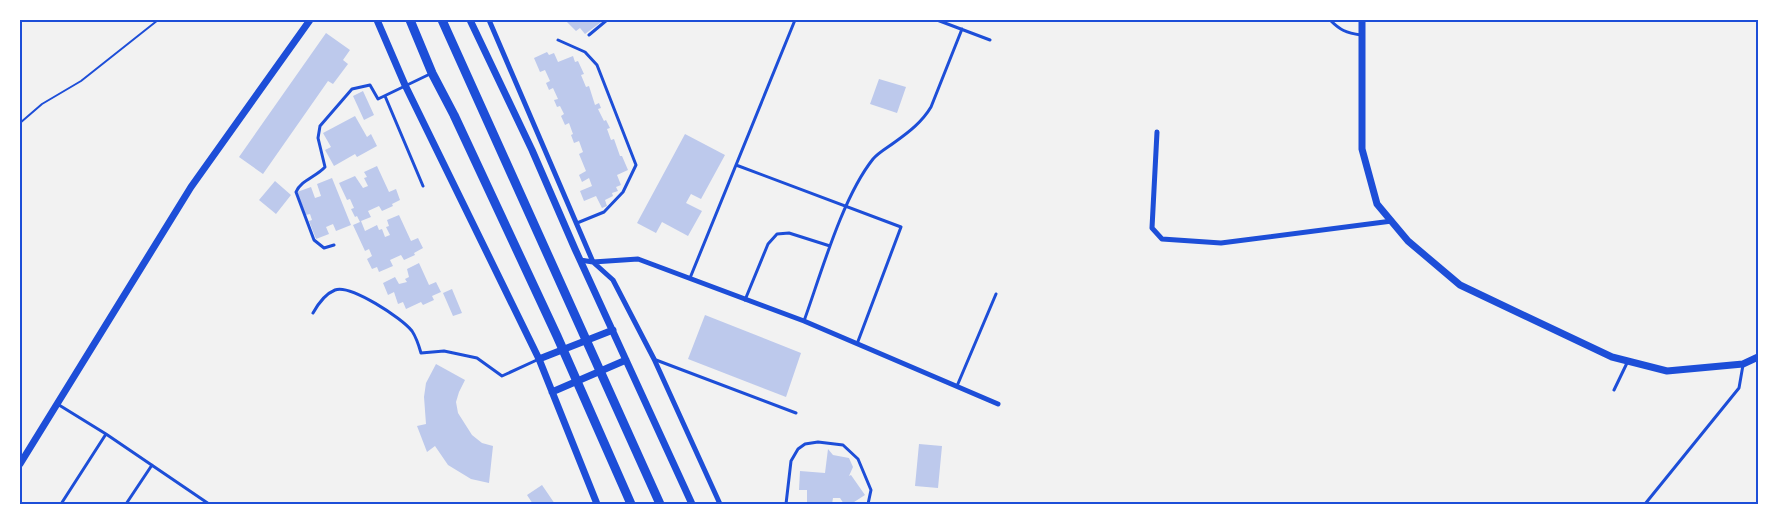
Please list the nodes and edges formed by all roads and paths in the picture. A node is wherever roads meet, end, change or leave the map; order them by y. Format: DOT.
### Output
graph roads {
  1 [pos="158,20"];
  2 [pos="310,20"];
  3 [pos="377,20"];
  4 [pos="411,20"];
  5 [pos="442,20"];
  6 [pos="470,20"];
  7 [pos="489,20"];
  8 [pos="607,20"];
  9 [pos="795,20"];
  10 [pos="937,20"];
  11 [pos="1330,20"];
  12 [pos="1362,20"];
  13 [pos="962,29"];
  14 [pos="589,35"];
  15 [pos="1361,35"];
  16 [pos="558,40"];
  17 [pos="990,40"];
  18 [pos="432,73"];
  19 [pos="405,85"];
  20 [pos="385,96"];
  21 [pos="20,123"];
  22 [pos="1157,132"];
  23 [pos="736,165"];
  24 [pos="423,186"];
  25 [pos="847,206"];
  26 [pos="1392,221"];
  27 [pos="577,223"];
  28 [pos="334,245"];
  29 [pos="830,246"];
  30 [pos="580,260"];
  31 [pos="593,262"];
  32 [pos="690,280"];
  33 [pos="996,294"];
  34 [pos="745,300"];
  35 [pos="313,314"];
  36 [pos="804,321"];
  37 [pos="613,330"];
  38 [pos="857,344"];
  39 [pos="1758,357"];
  40 [pos="539,359"];
  41 [pos="654,359"];
  42 [pos="626,360"];
  43 [pos="1628,361"];
  44 [pos="1743,364"];
  45 [pos="957,387"];
  46 [pos="1614,390"];
  47 [pos="552,392"];
  48 [pos="57,404"];
  49 [pos="998,404"];
  50 [pos="796,412"];
  51 [pos="106,434"];
  52 [pos="20,464"];
  53 [pos="152,465"];
  54 [pos="62,504"];
  55 [pos="126,504"];
  56 [pos="209,504"];
  57 [pos="597,504"];
  58 [pos="631,504"];
  59 [pos="660,504"];
  60 [pos="692,504"];
  61 [pos="720,504"];
  62 [pos="786,504"];
  63 [pos="868,504"];
  64 [pos="1645,504"];
  1 -- 21 [label="path"];
  2 -- 48 [label="street"];
  3 -- 19 [label="street"];
  4 -- 18 [label="highway"];
  5 -- 59 [label="highway"];
  6 -- 30 [label="street"];
  7 -- 27 [label="street"];
  8 -- 14 [label="lane"];
  9 -- 23 [label="lane"];
  10 -- 13 [label="lane"];
  11 -- 15 [label="lane"];
  12 -- 15 [label="street"];
  13 -- 17 [label="lane"];
  13 -- 25 [label="lane"];
  15 -- 26 [label="street"];
  16 -- 27 [label="lane"];
  18 -- 19 [label="lane"];
  18 -- 58 [label="highway"];
  19 -- 20 [label="lane"];
  19 -- 40 [label="street"];
  20 -- 24 [label="lane"];
  20 -- 28 [label="lane"];
  22 -- 26 [label="street"];
  23 -- 25 [label="lane"];
  23 -- 32 [label="lane"];
  25 -- 29 [label="lane"];
  25 -- 38 [label="lane"];
  26 -- 43 [label="street"];
  27 -- 31 [label="street"];
  29 -- 34 [label="lane"];
  29 -- 36 [label="lane"];
  30 -- 31 [label="street"];
  30 -- 37 [label="street"];
  31 -- 32 [label="street"];
  31 -- 41 [label="street"];
  32 -- 34 [label="street"];
  33 -- 45 [label="lane"];
  34 -- 36 [label="street"];
  35 -- 40 [label="lane"];
  36 -- 38 [label="street"];
  37 -- 40 [label="street"];
  37 -- 42 [label="street"];
  38 -- 45 [label="street"];
  39 -- 44 [label="street"];
  40 -- 47 [label="street"];
  41 -- 50 [label="lane"];
  41 -- 61 [label="street"];
  42 -- 47 [label="street"];
  42 -- 60 [label="street"];
  43 -- 44 [label="street"];
  43 -- 46 [label="lane"];
  44 -- 64 [label="lane"];
  45 -- 49 [label="street"];
  47 -- 57 [label="street"];
  48 -- 51 [label="lane"];
  48 -- 52 [label="street"];
  51 -- 53 [label="lane"];
  51 -- 54 [label="lane"];
  53 -- 55 [label="lane"];
  53 -- 56 [label="lane"];
  62 -- 63 [label="lane"];
}
